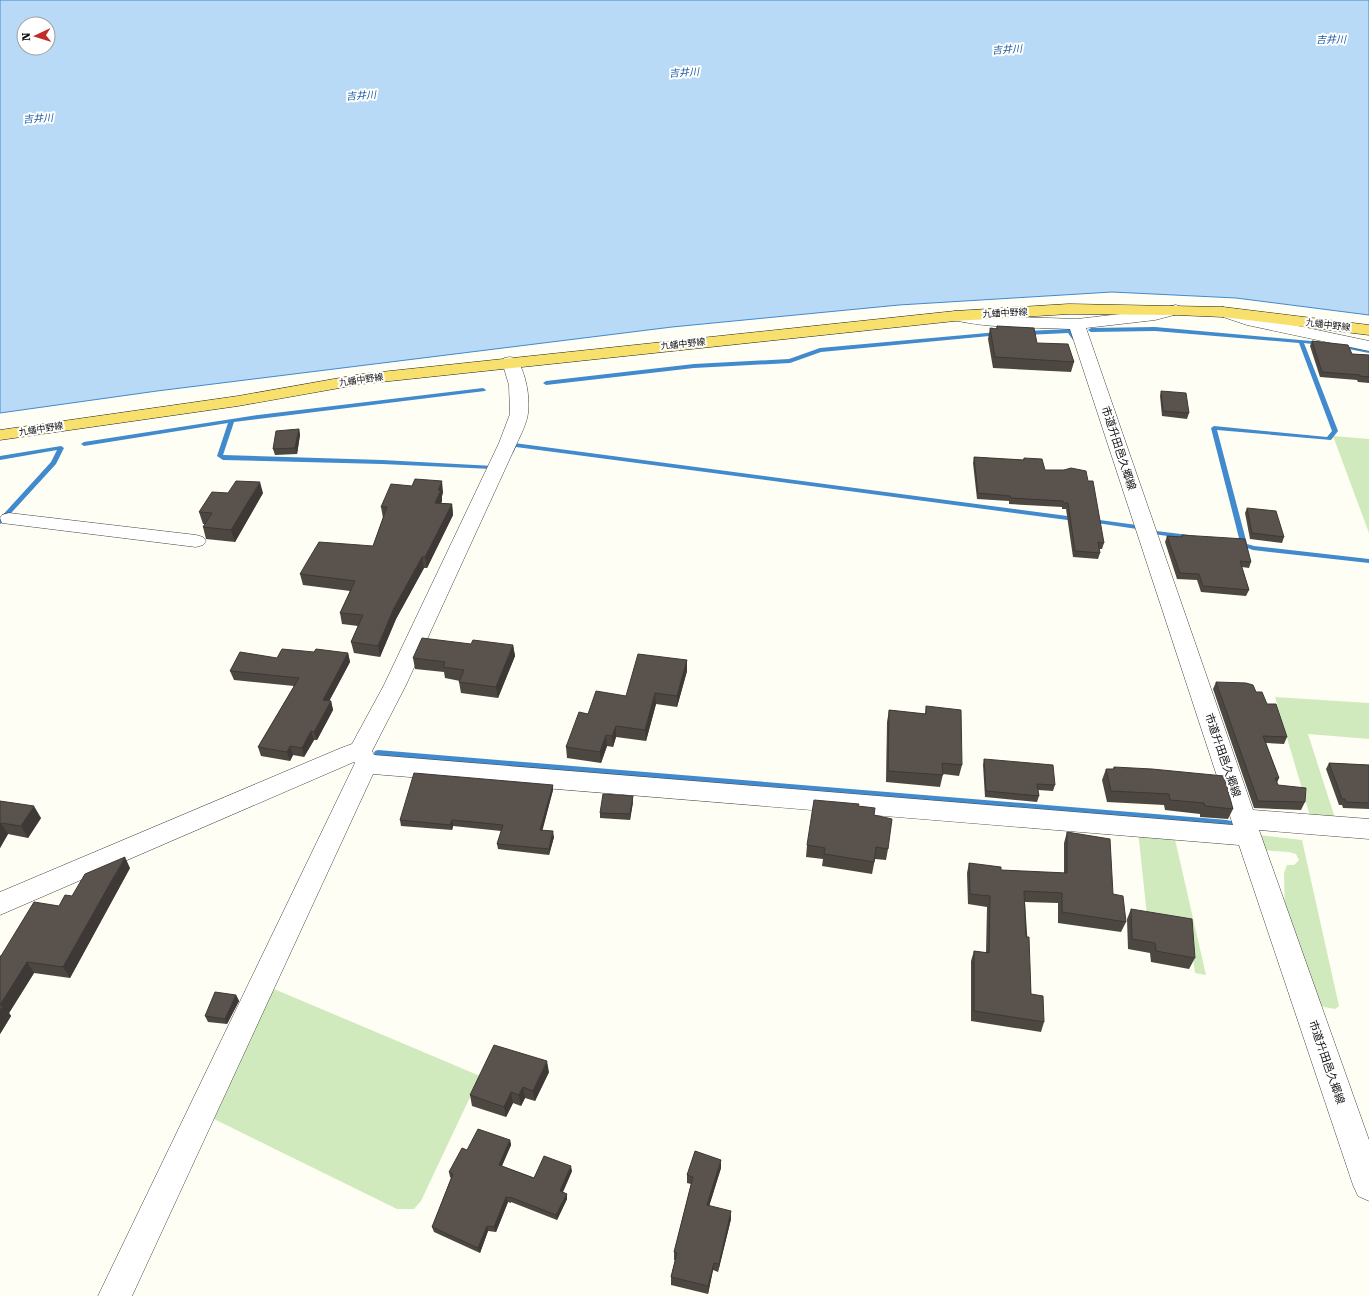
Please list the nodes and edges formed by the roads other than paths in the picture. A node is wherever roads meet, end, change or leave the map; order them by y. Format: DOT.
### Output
graph roads {
  1 [pos="1176,310"];
  2 [pos="1222,312"];
  3 [pos="955,316"];
  4 [pos="1077,324"];
  5 [pos="1369,330"];
  6 [pos="1369,346"];
  7 [pos="510,362"];
  8 [pos="0,435"];
  9 [pos="9,519"];
  10 [pos="196,541"];
  11 [pos="364,758"];
  12 [pos="1246,828"];
  13 [pos="1369,829"];
  14 [pos="0,904"];
  15 [pos="1369,1185"];
  16 [pos="115,1296"];
  1 -- 2 [label="main road, 九蟠中野線"];
  1 -- 3 [label="main road, 九蟠中野線"];
  1 -- 4 [label="street"];
  2 -- 5 [label="main road, 九蟠中野線"];
  2 -- 6 [label="street"];
  3 -- 4 [label="street"];
  3 -- 7 [label="main road, 九蟠中野線"];
  4 -- 12 [label="street, 市道升田邑久郷線"];
  7 -- 8 [label="main road, 九蟠中野線"];
  7 -- 11 [label="street"];
  9 -- 10 [label="street"];
  11 -- 12 [label="street"];
  11 -- 14 [label="street"];
  11 -- 16 [label="street"];
  12 -- 13 [label="street"];
  12 -- 15 [label="street, 市道升田邑久郷線"];
}
